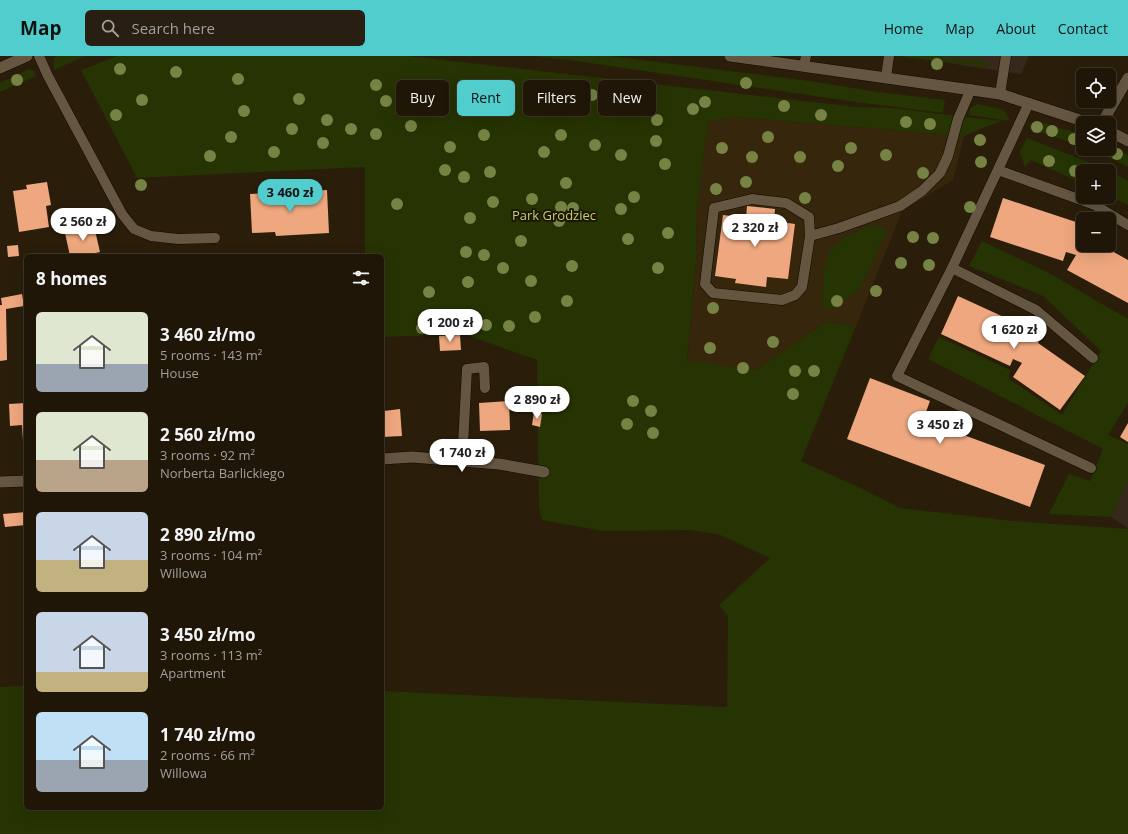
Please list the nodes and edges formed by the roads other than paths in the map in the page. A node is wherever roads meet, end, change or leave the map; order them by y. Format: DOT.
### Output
graph roads {
  1 [pos="28,56"];
  2 [pos="39,56"];
  3 [pos="730,56"];
  4 [pos="889,56"];
  5 [pos="1006,56"];
  6 [pos="805,61"];
  7 [pos="0,68"];
  8 [pos="886,78"];
  9 [pos="1128,78"];
  10 [pos="971,89"];
  11 [pos="1000,94"];
  12 [pos="1029,103"];
  13 [pos="1106,116"];
  14 [pos="1076,119"];
  15 [pos="1116,135"];
  16 [pos="1128,141"];
  17 [pos="998,170"];
  18 [pos="1128,225"];
  19 [pos="810,236"];
  20 [pos="215,238"];
  21 [pos="952,268"];
  22 [pos="1093,358"];
  23 [pos="485,388"];
  24 [pos="384,459"];
  25 [pos="461,461"];
  26 [pos="1091,468"];
  27 [pos="544,472"];
  28 [pos="24,481"];
  29 [pos="0,482"];
  1 -- 7 [label="street"];
  2 -- 20 [label="lane"];
  3 -- 6 [label="street"];
  4 -- 8 [label="lane"];
  5 -- 11 [label="lane"];
  6 -- 8 [label="street"];
  8 -- 10 [label="street"];
  9 -- 13 [label="street"];
  10 -- 11 [label="street"];
  10 -- 19 [label="lane"];
  11 -- 12 [label="street"];
  12 -- 14 [label="street"];
  12 -- 17 [label="lane"];
  15 -- 16 [label="street"];
  17 -- 18 [label="lane"];
  17 -- 21 [label="lane"];
  19 -- 19 [label="lane"];
  21 -- 22 [label="lane"];
  21 -- 26 [label="lane"];
  23 -- 25 [label="lane"];
  24 -- 25 [label="street"];
  25 -- 27 [label="street"];
  28 -- 29 [label="street"];
}
